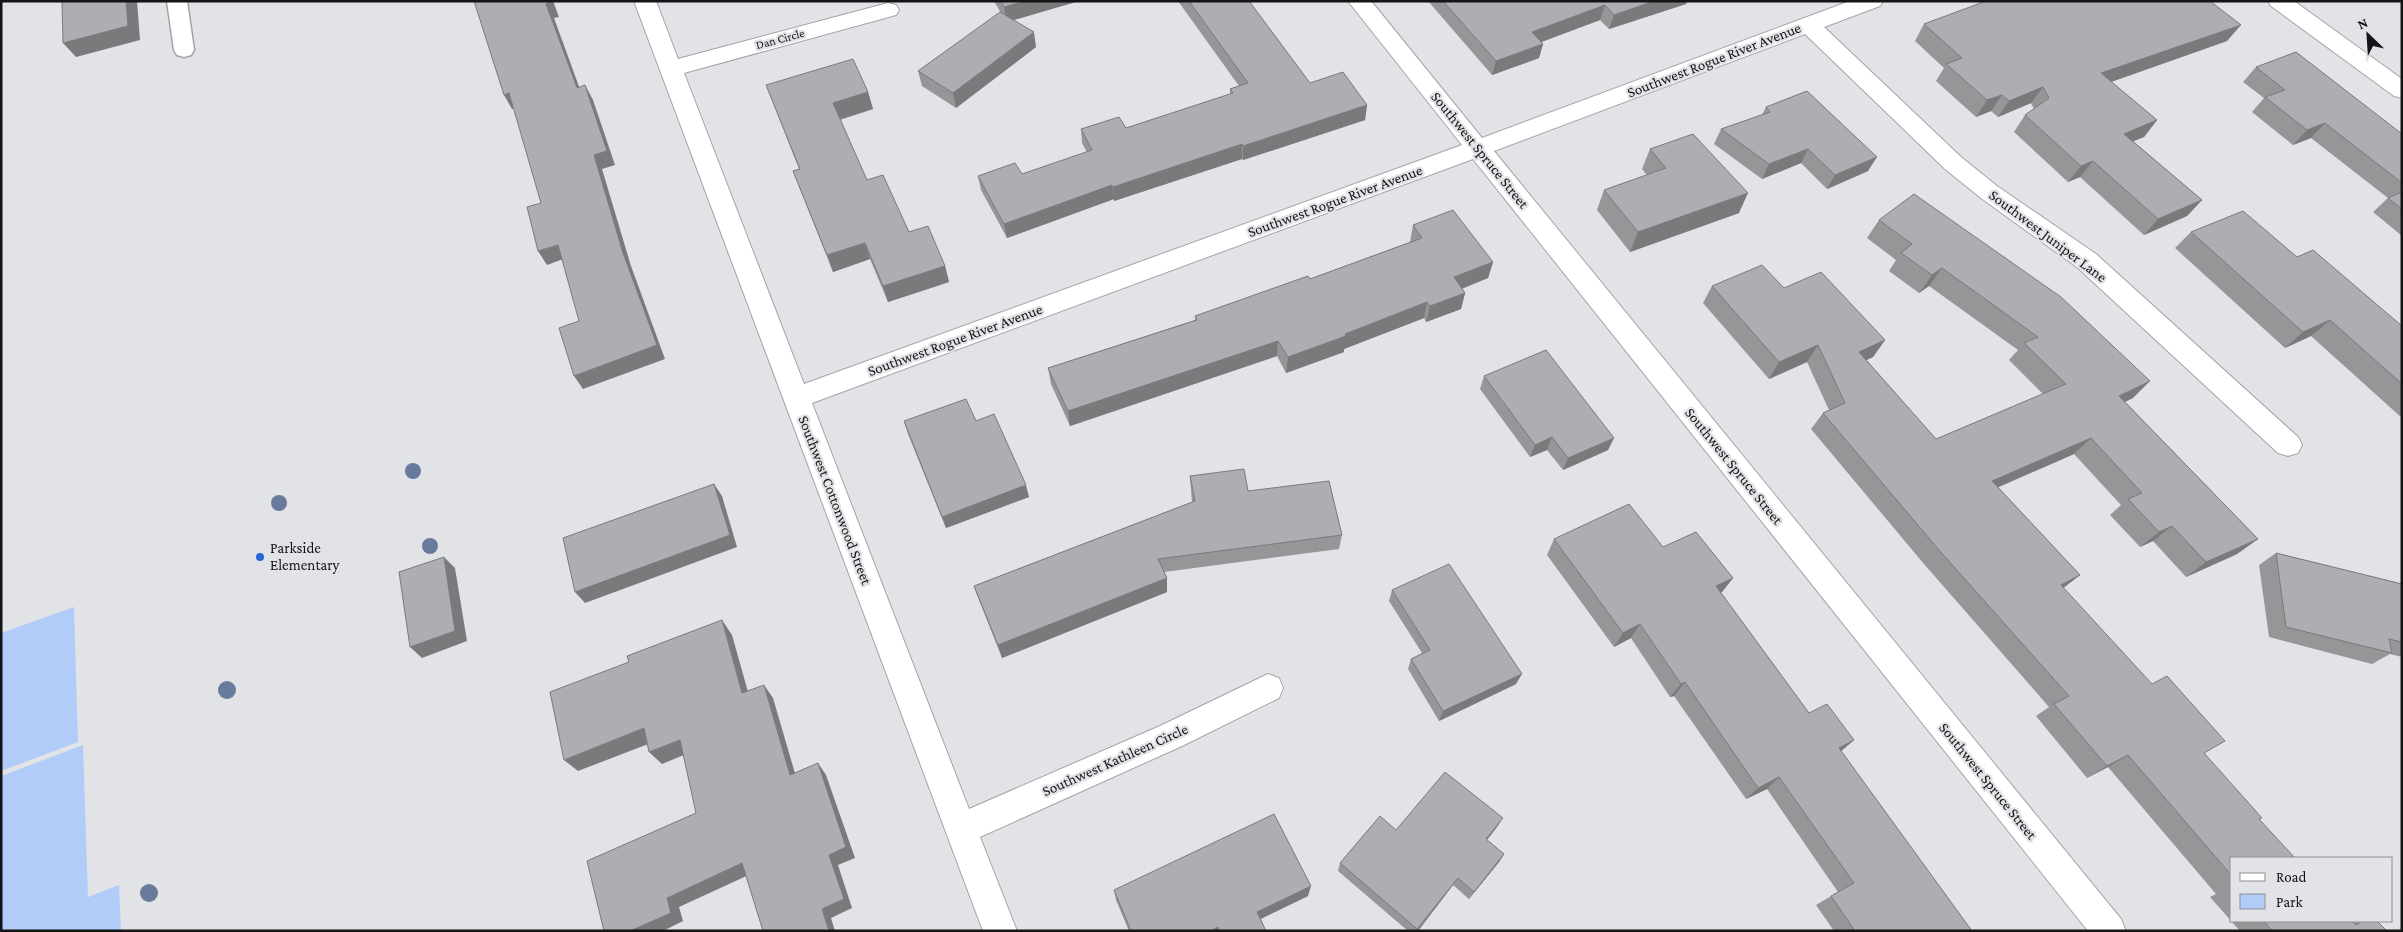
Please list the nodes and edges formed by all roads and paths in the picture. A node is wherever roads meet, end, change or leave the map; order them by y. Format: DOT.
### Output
graph roads {
  1 [pos="177,1"];
  2 [pos="645,1"];
  3 [pos="1359,1"];
  4 [pos="1872,1"];
  5 [pos="2279,1"];
  6 [pos="888,10"];
  7 [pos="1808,25"];
  8 [pos="184,50"];
  9 [pos="672,68"];
  10 [pos="2402,90"];
  11 [pos="1479,148"];
  12 [pos="796,398"];
  13 [pos="2288,445"];
  14 [pos="1268,688"];
  15 [pos="961,829"];
  16 [pos="1000,931"];
  17 [pos="2109,931"];
  1 -- 8 [label="lane"];
  2 -- 9 [label="street, Southwest Cottonwood Street"];
  3 -- 11 [label="street, Southwest Spruce Street"];
  4 -- 7 [label="street, Southwest Rogue River Avenue"];
  5 -- 10 [label="street"];
  6 -- 9 [label="street, Dan Circle"];
  7 -- 11 [label="street, Southwest Rogue River Avenue"];
  7 -- 13 [label="street, Southwest Juniper Lane"];
  9 -- 12 [label="street, Southwest Cottonwood Street"];
  11 -- 12 [label="street, Southwest Rogue River Avenue"];
  11 -- 17 [label="street, Southwest Spruce Street"];
  12 -- 15 [label="street, Southwest Cottonwood Street"];
  14 -- 15 [label="street, Southwest Kathleen Circle"];
  15 -- 16 [label="street, Southwest Cottonwood Street"];
}
